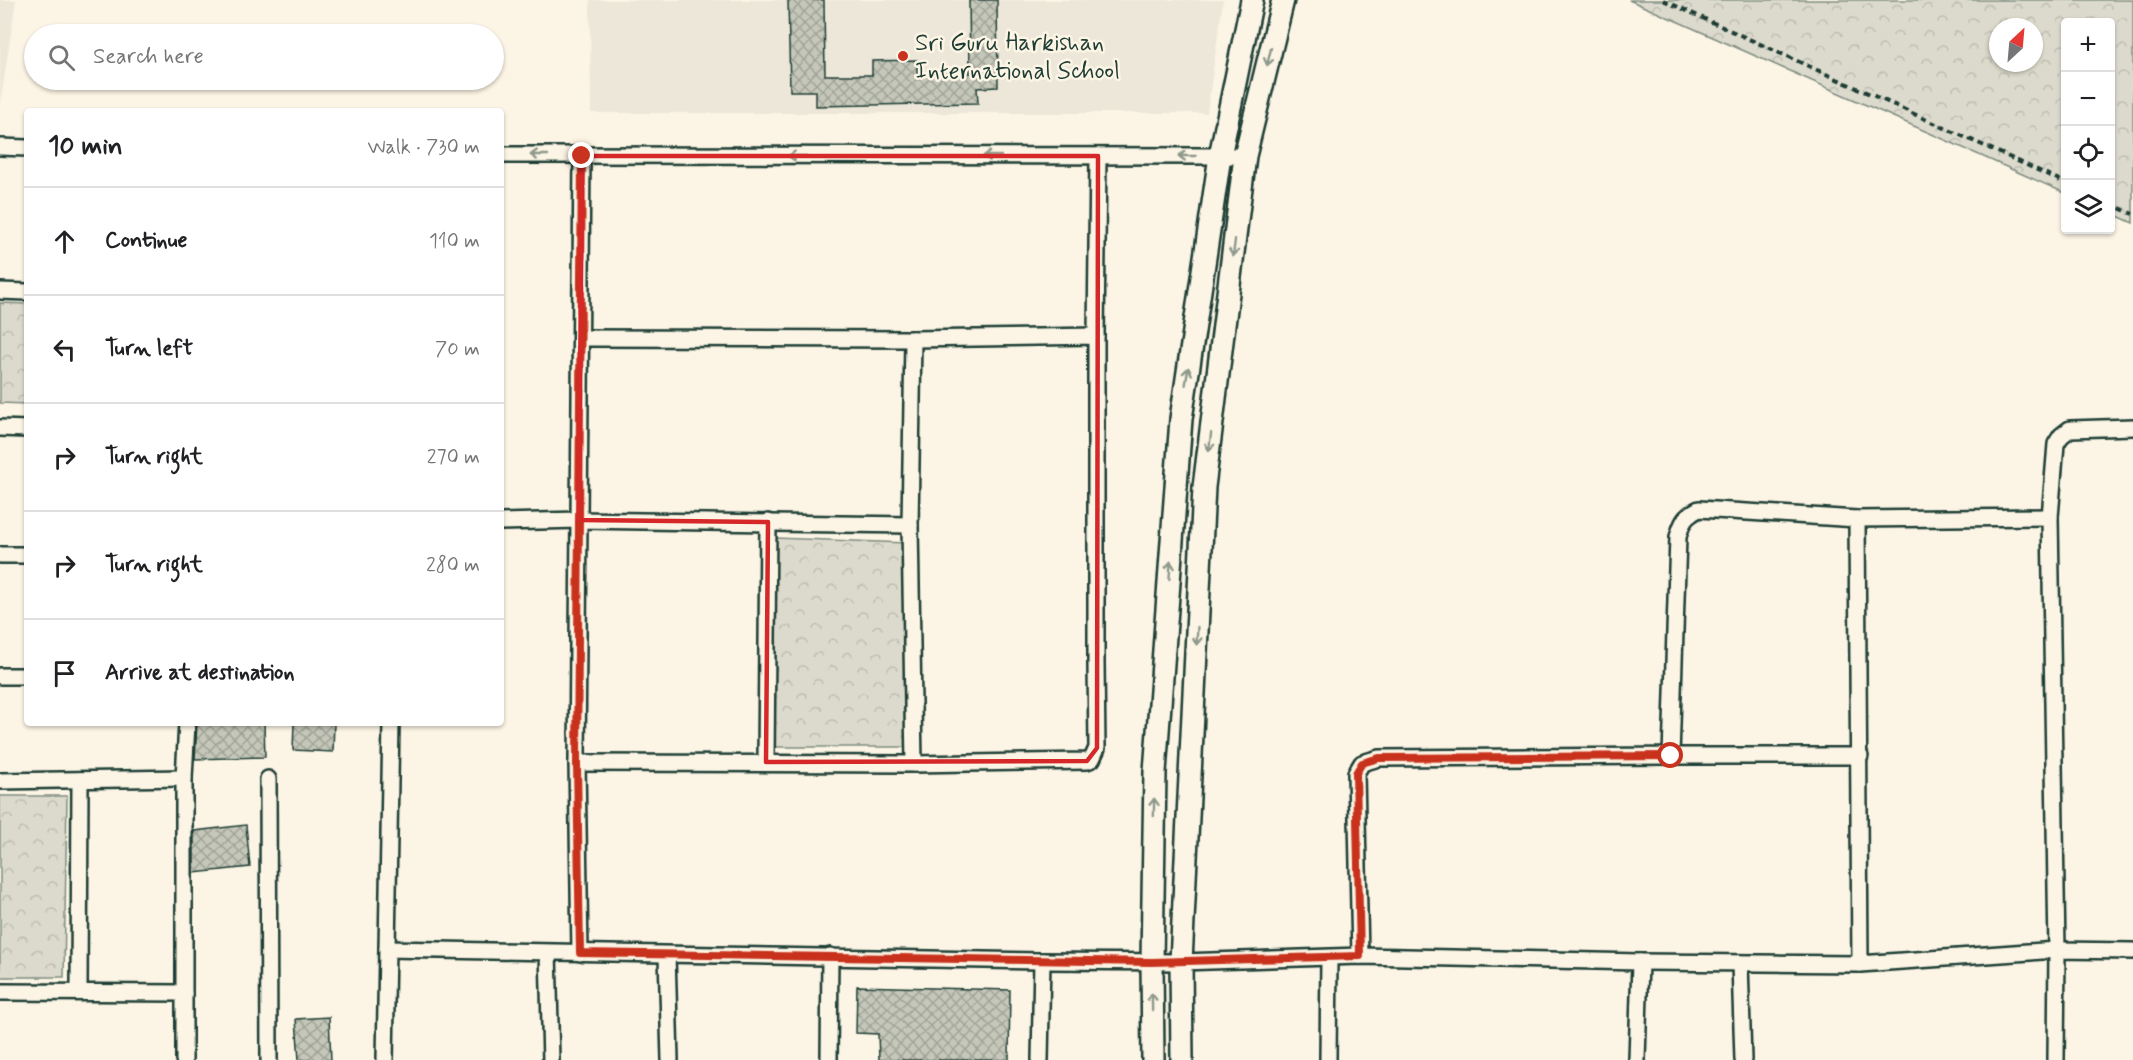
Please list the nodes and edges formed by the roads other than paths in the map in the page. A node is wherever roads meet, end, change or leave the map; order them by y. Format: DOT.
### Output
graph roads {
  1 [pos="1252,0"];
  2 [pos="1283,0"];
  3 [pos="0,147"];
  4 [pos="24,148"];
  5 [pos="504,155"];
  6 [pos="582,156"];
  7 [pos="1098,156"];
  8 [pos="1220,156"];
  9 [pos="1245,156"];
  10 [pos="0,291"];
  11 [pos="24,292"];
  12 [pos="1096,336"];
  13 [pos="581,339"];
  14 [pos="913,339"];
  15 [pos="2133,427"];
  16 [pos="0,428"];
  17 [pos="24,429"];
  18 [pos="2050,517"];
  19 [pos="1857,519"];
  20 [pos="579,520"];
  21 [pos="504,522"];
  22 [pos="768,522"];
  23 [pos="910,525"];
  24 [pos="0,555"];
  25 [pos="24,555"];
  26 [pos="0,676"];
  27 [pos="24,676"];
  28 [pos="187,726"];
  29 [pos="391,726"];
  30 [pos="1671,756"];
  31 [pos="1860,756"];
  32 [pos="766,762"];
  33 [pos="577,763"];
  34 [pos="914,764"];
  35 [pos="184,778"];
  36 [pos="268,779"];
  37 [pos="80,780"];
  38 [pos="0,781"];
  39 [pos="387,950"];
  40 [pos="2057,950"];
  41 [pos="2133,951"];
  42 [pos="548,953"];
  43 [pos="580,953"];
  44 [pos="667,955"];
  45 [pos="1360,956"];
  46 [pos="830,957"];
  47 [pos="1329,958"];
  48 [pos="1042,962"];
  49 [pos="1152,962"];
  50 [pos="1181,962"];
  51 [pos="1640,962"];
  52 [pos="1740,963"];
  53 [pos="1860,964"];
  54 [pos="79,991"];
  55 [pos="0,992"];
  56 [pos="184,993"];
  57 [pos="184,1060"];
  58 [pos="269,1060"];
  59 [pos="385,1060"];
  60 [pos="551,1060"];
  61 [pos="670,1060"];
  62 [pos="829,1060"];
  63 [pos="1040,1060"];
  64 [pos="1153,1060"];
  65 [pos="1182,1060"];
  66 [pos="1328,1060"];
  67 [pos="1637,1060"];
  68 [pos="1743,1060"];
  69 [pos="2056,1060"];
  1 -- 8 [label="street"];
  2 -- 9 [label="street, one-way"];
  3 -- 4 [label="street"];
  6 -- 5 [label="street, one-way"];
  7 -- 6 [label="street, one-way"];
  6 -- 13 [label="street"];
  8 -- 7 [label="street, one-way"];
  7 -- 12 [label="street"];
  8 -- 9 [label="street"];
  49 -- 8 [label="street, one-way"];
  9 -- 50 [label="street, one-way"];
  10 -- 11 [label="street"];
  12 -- 14 [label="street"];
  12 -- 34 [label="street"];
  13 -- 14 [label="street"];
  13 -- 20 [label="street"];
  14 -- 23 [label="street"];
  15 -- 18 [label="street"];
  16 -- 17 [label="street"];
  18 -- 19 [label="street"];
  18 -- 40 [label="street"];
  19 -- 30 [label="street"];
  19 -- 31 [label="street"];
  20 -- 21 [label="street"];
  20 -- 22 [label="street"];
  20 -- 33 [label="street"];
  22 -- 23 [label="street"];
  22 -- 32 [label="street"];
  23 -- 34 [label="street"];
  24 -- 25 [label="street"];
  26 -- 27 [label="street"];
  28 -- 35 [label="street"];
  29 -- 39 [label="street"];
  30 -- 31 [label="street"];
  30 -- 45 [label="street"];
  31 -- 53 [label="street"];
  32 -- 33 [label="street"];
  32 -- 34 [label="street"];
  33 -- 43 [label="street"];
  35 -- 37 [label="street"];
  35 -- 56 [label="street"];
  36 -- 58 [label="street"];
  37 -- 38 [label="street"];
  37 -- 54 [label="street"];
  39 -- 42 [label="street"];
  39 -- 59 [label="street"];
  40 -- 41 [label="street"];
  40 -- 53 [label="street"];
  40 -- 69 [label="street"];
  42 -- 43 [label="street"];
  42 -- 60 [label="street"];
  43 -- 44 [label="street"];
  44 -- 46 [label="street"];
  44 -- 61 [label="street"];
  45 -- 47 [label="street"];
  45 -- 51 [label="street"];
  46 -- 48 [label="street"];
  46 -- 62 [label="street"];
  47 -- 50 [label="street"];
  47 -- 66 [label="street"];
  48 -- 49 [label="street"];
  48 -- 63 [label="street"];
  49 -- 50 [label="street"];
  64 -- 49 [label="street, one-way"];
  50 -- 65 [label="street"];
  51 -- 52 [label="street"];
  51 -- 67 [label="street"];
  52 -- 53 [label="street"];
  52 -- 68 [label="street"];
  54 -- 55 [label="street"];
  54 -- 56 [label="street"];
  56 -- 57 [label="street"];
}
